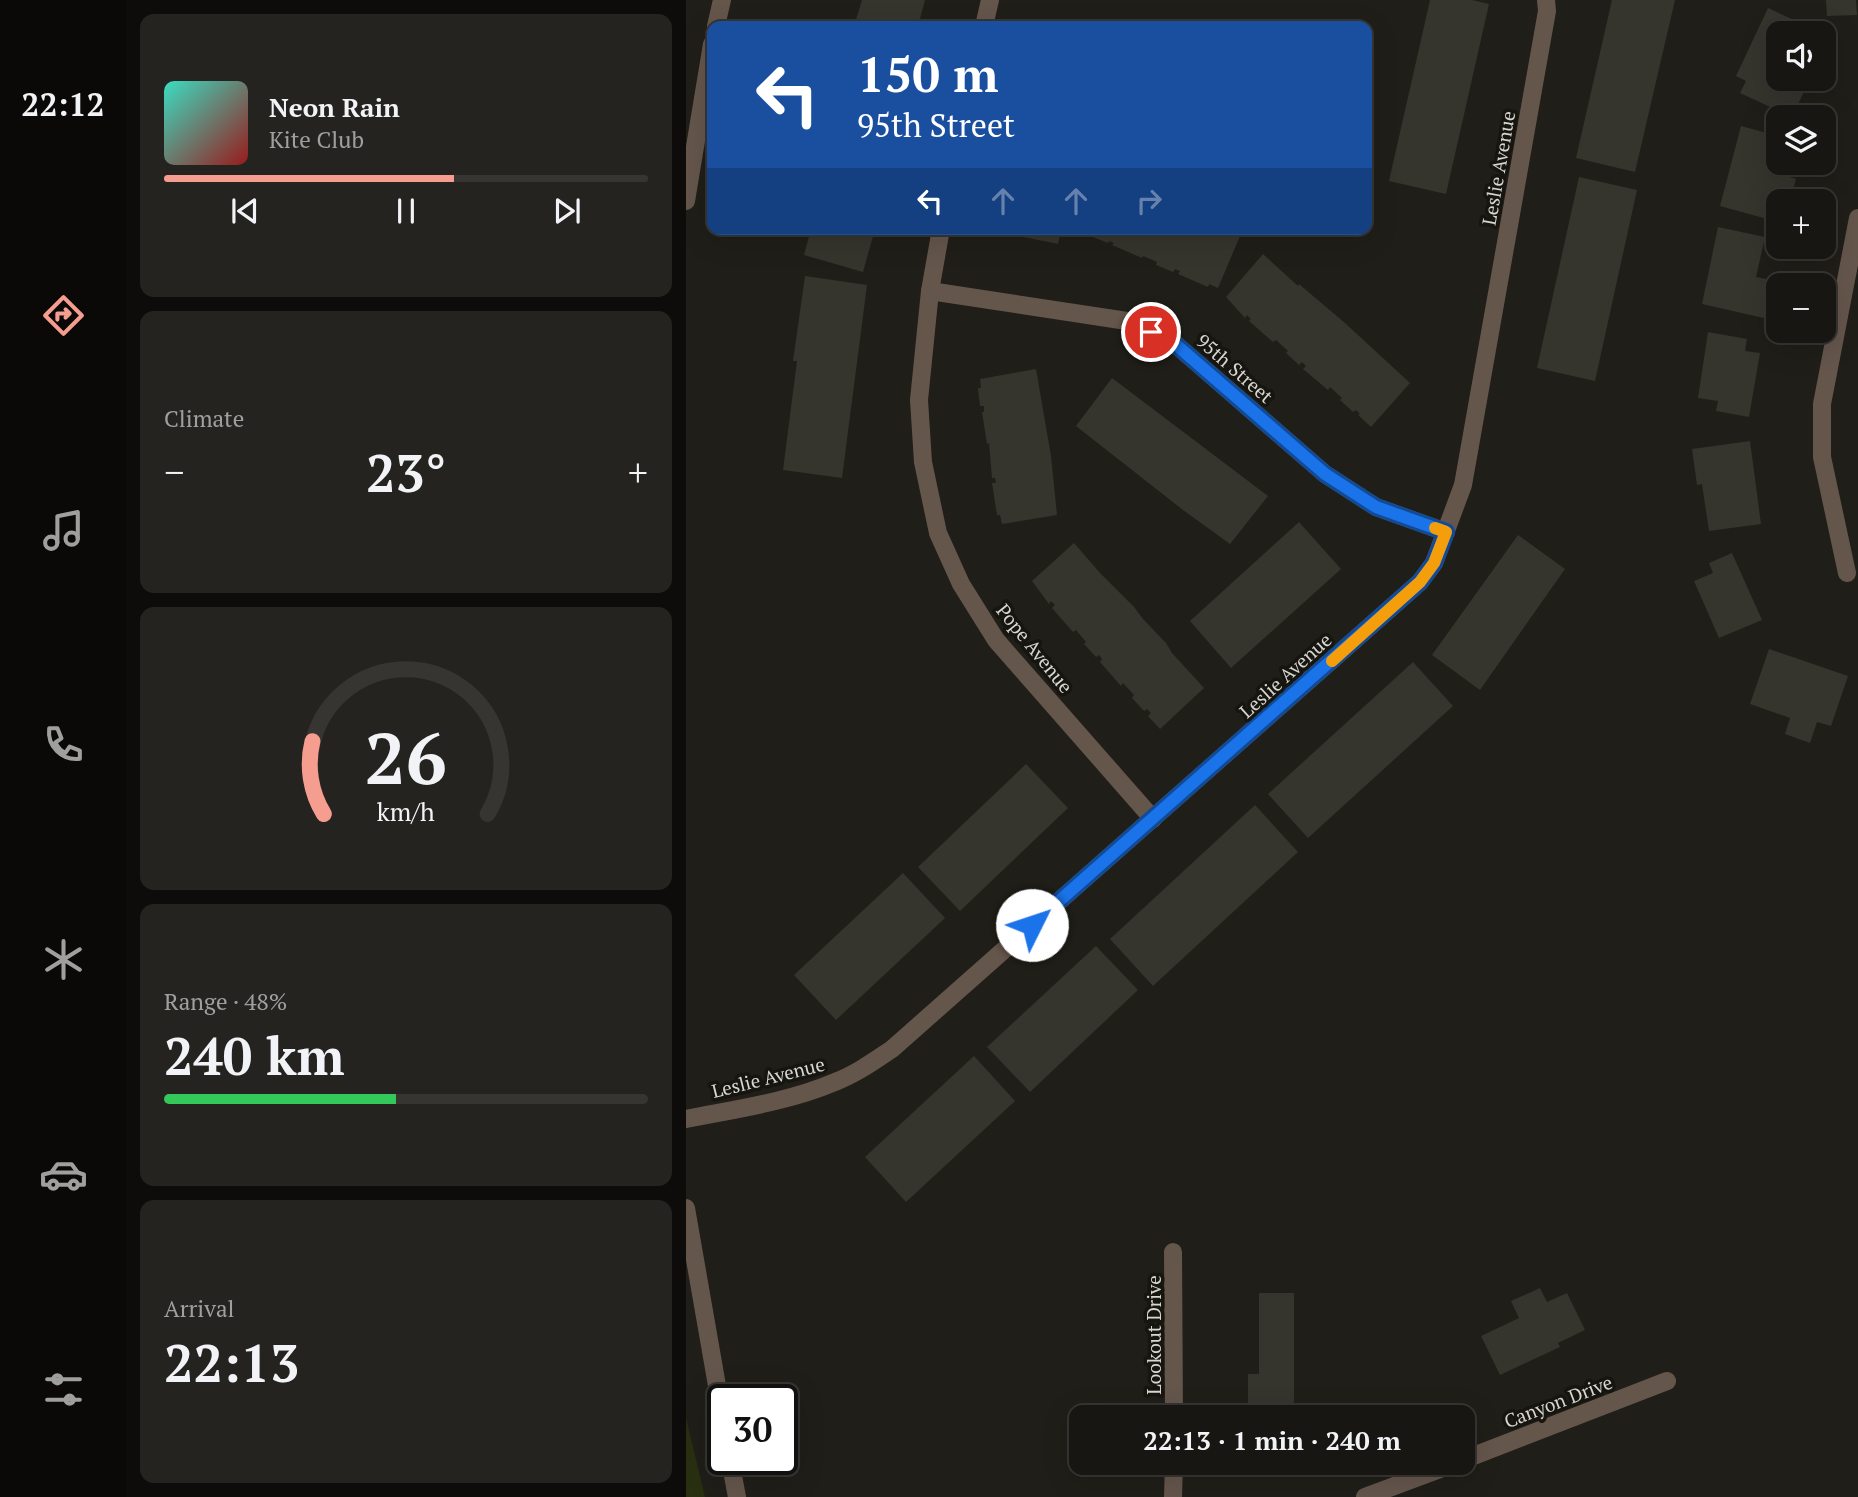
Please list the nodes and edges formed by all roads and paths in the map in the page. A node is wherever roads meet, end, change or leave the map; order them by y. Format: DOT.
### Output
graph roads {
  1 [pos="722,0"];
  2 [pos="990,0"];
  3 [pos="1546,0"];
  4 [pos="717,21"];
  5 [pos="985,21"];
  6 [pos="707,74"];
  7 [pos="686,201"];
  8 [pos="1858,218"];
  9 [pos="940,235"];
  10 [pos="930,291"];
  11 [pos="1446,532"];
  12 [pos="1847,573"];
  13 [pos="1153,819"];
  14 [pos="686,1119"];
  15 [pos="686,1208"];
  16 [pos="1173,1252"];
  17 [pos="1667,1381"];
  18 [pos="717,1384"];
  19 [pos="1174,1405"];
  20 [pos="1475,1455"];
  21 [pos="733,1475"];
  22 [pos="1174,1475"];
  23 [pos="1424,1475"];
  24 [pos="737,1497"];
  25 [pos="1173,1497"];
  26 [pos="1365,1497"];
  1 -- 4 [label="street"];
  2 -- 5 [label="street"];
  3 -- 11 [label="street, Leslie Avenue"];
  6 -- 7 [label="street"];
  8 -- 12 [label="street"];
  9 -- 10 [label="street, Pope Avenue"];
  10 -- 11 [label="street, 95th Street"];
  10 -- 13 [label="street, Pope Avenue"];
  11 -- 13 [label="street, Leslie Avenue"];
  13 -- 14 [label="street, Leslie Avenue"];
  15 -- 18 [label="street"];
  16 -- 19 [label="street, Lookout Drive"];
  17 -- 20 [label="street, Canyon Drive"];
  21 -- 24 [label="street"];
  22 -- 25 [label="street"];
  23 -- 26 [label="street"];
}
